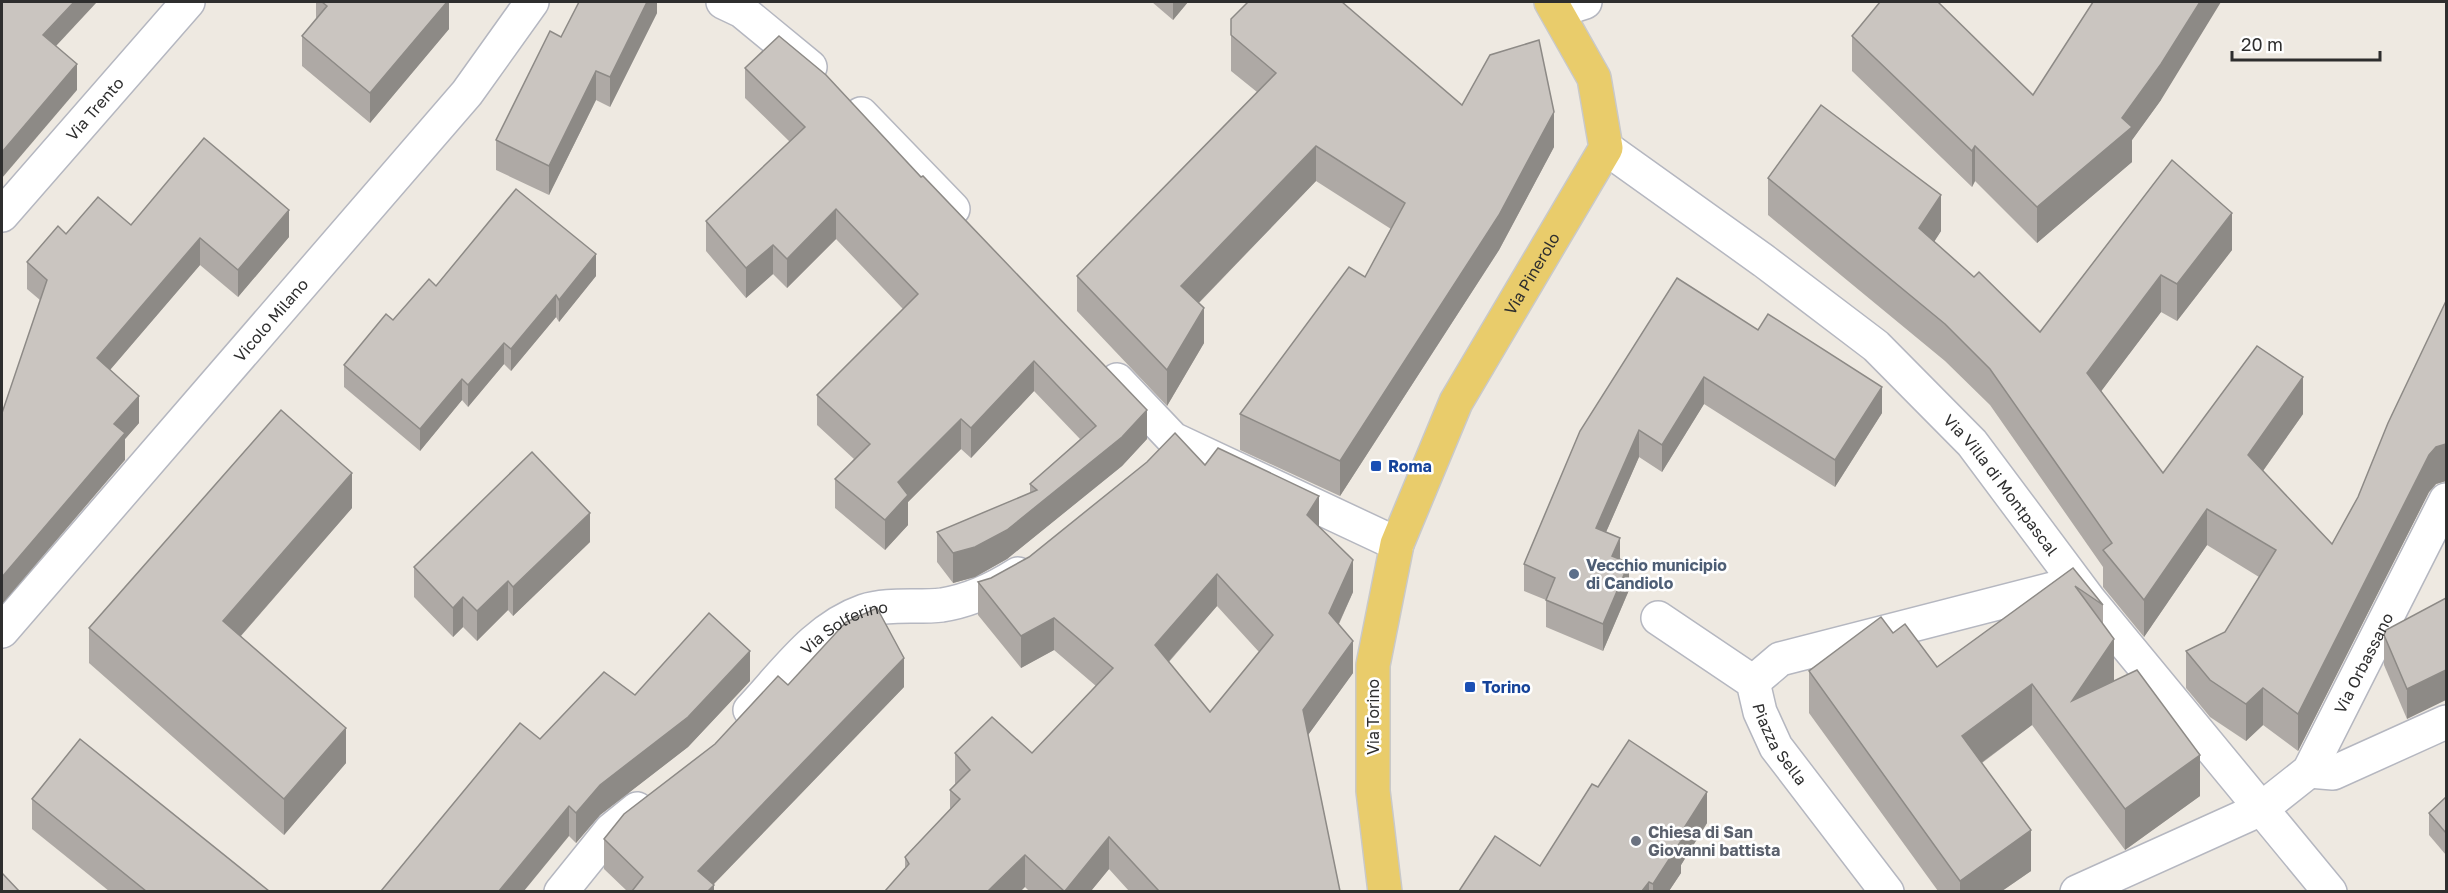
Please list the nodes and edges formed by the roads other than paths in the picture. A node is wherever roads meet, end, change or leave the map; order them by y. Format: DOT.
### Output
graph roads {
  1 [pos="188,2"];
  2 [pos="532,2"];
  3 [pos="723,2"];
  4 [pos="1564,5"];
  5 [pos="1606,148"];
  6 [pos="2,215"];
  7 [pos="976,234"];
  8 [pos="1099,362"];
  9 [pos="1173,439"];
  10 [pos="1150,464"];
  11 [pos="2446,500"];
  12 [pos="1397,544"];
  13 [pos="1044,553"];
  14 [pos="2076,583"];
  15 [pos="1658,618"];
  16 [pos="2,631"];
  17 [pos="1753,682"];
  18 [pos="2446,722"];
  19 [pos="726,735"];
  20 [pos="2309,771"];
  21 [pos="663,790"];
  22 [pos="2261,808"];
  23 [pos="561,891"];
  24 [pos="1385,891"];
  25 [pos="1887,891"];
  26 [pos="2077,891"];
  27 [pos="2330,891"];
  1 -- 6 [label="street, Via Trento"];
  2 -- 16 [label="street, Vicolo Milano"];
  3 -- 7 [label="street"];
  4 -- 5 [label="main road"];
  5 -- 12 [label="main road, Via Pinerolo"];
  5 -- 14 [label="street, Via Villa di Montpascal"];
  8 -- 9 [label="street"];
  9 -- 10 [label="street"];
  9 -- 12 [label="street"];
  11 -- 20 [label="street, Via Orbassano"];
  12 -- 24 [label="main road, Via Torino"];
  13 -- 19 [label="street, Via Solferino"];
  14 -- 17 [label="street"];
  14 -- 22 [label="street, Via Villa di Montpascal"];
  15 -- 17 [label="street, Piazza Sella"];
  17 -- 25 [label="street, Piazza Sella"];
  18 -- 20 [label="street"];
  20 -- 22 [label="street, Via Orbassano"];
  21 -- 23 [label="street"];
  22 -- 26 [label="street"];
  22 -- 27 [label="street, Via Villa di Montpascal"];
}
